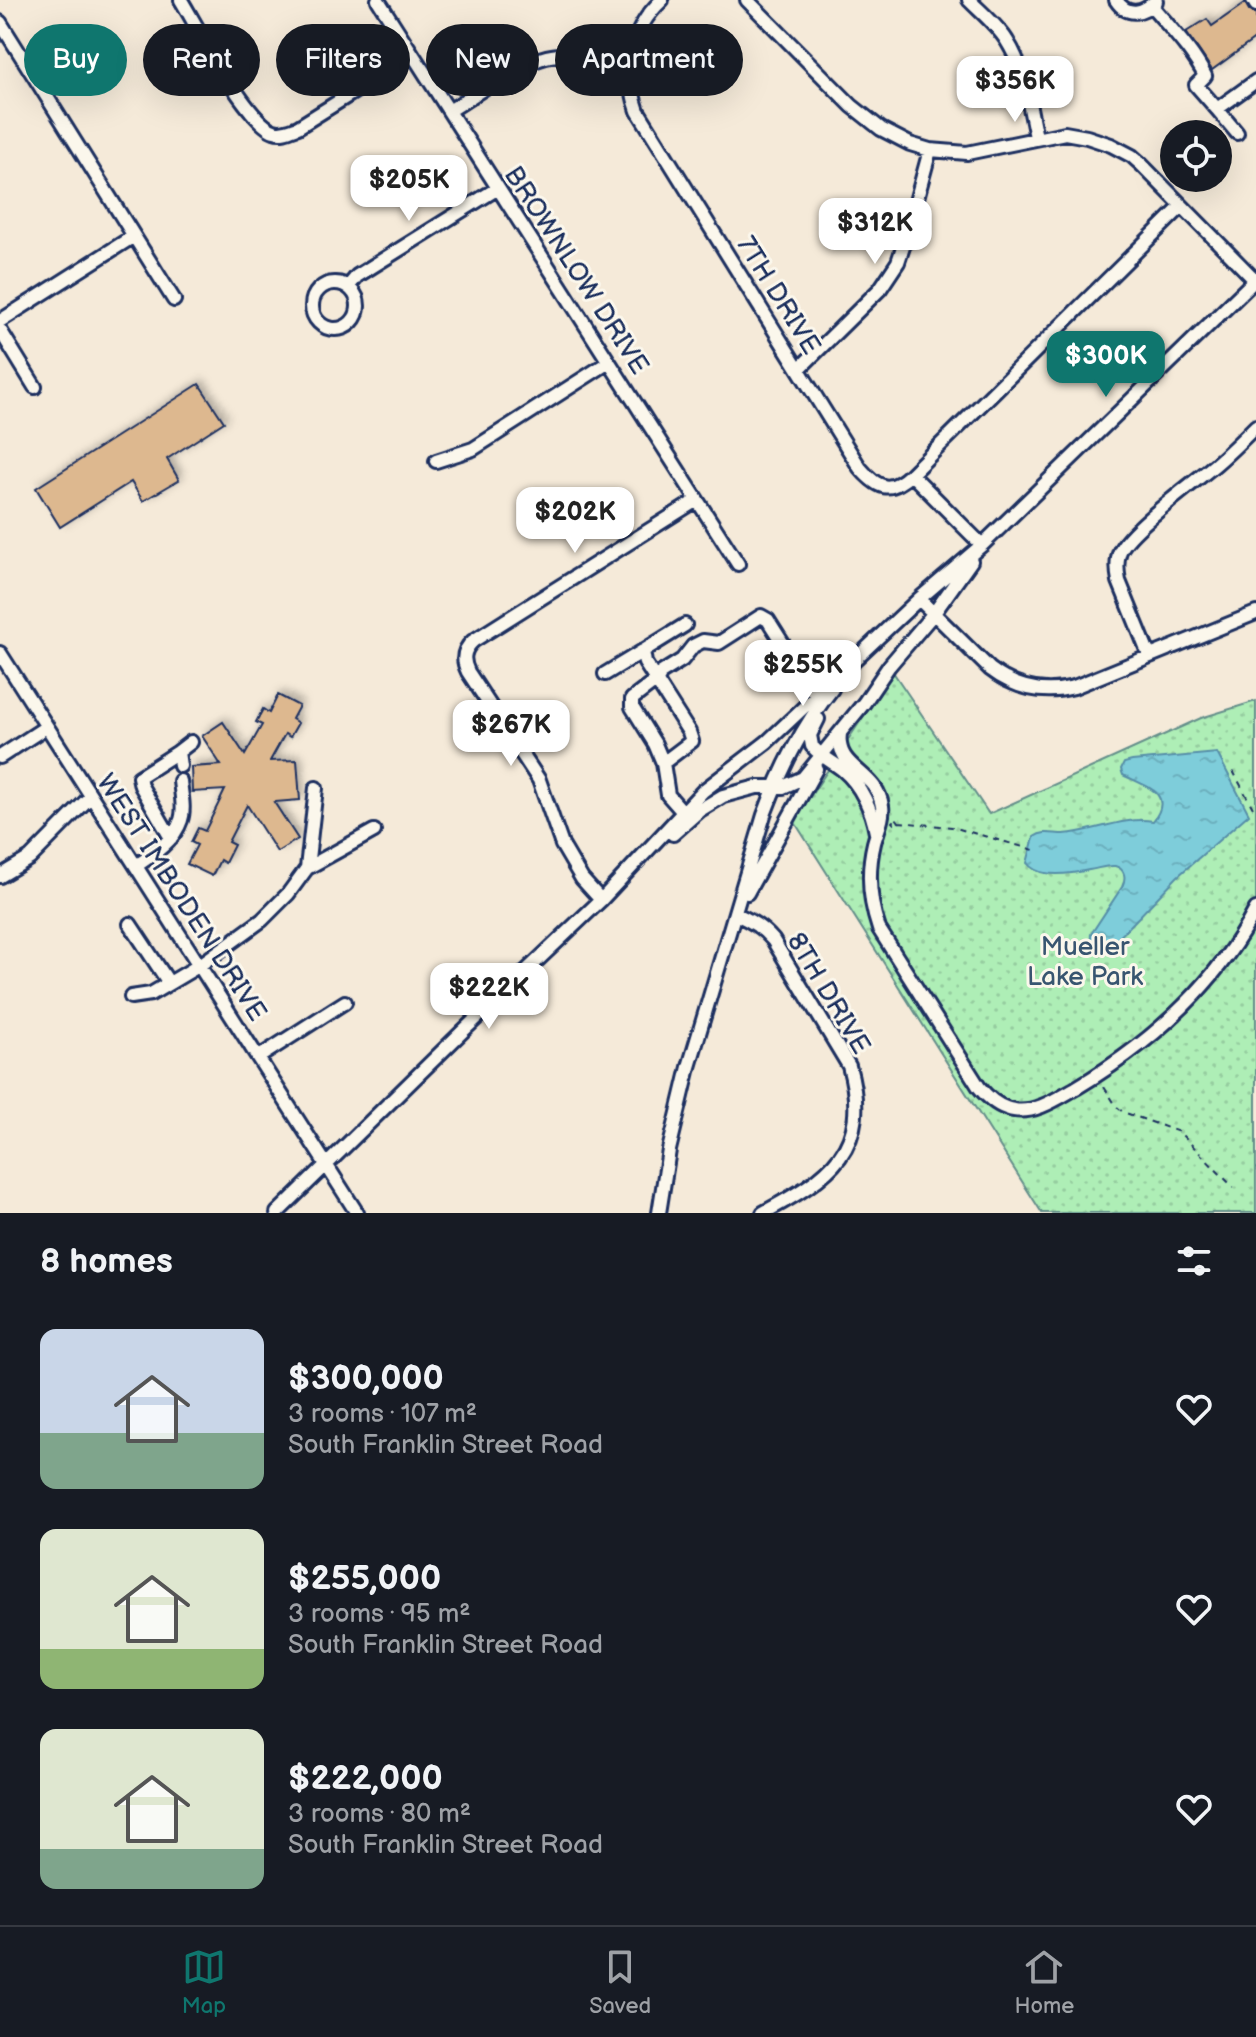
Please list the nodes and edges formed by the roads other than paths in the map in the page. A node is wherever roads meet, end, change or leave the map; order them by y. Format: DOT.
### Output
graph roads {
  1 [pos="181,0"];
  2 [pos="378,0"];
  3 [pos="662,0"];
  4 [pos="747,0"];
  5 [pos="969,0"];
  6 [pos="1116,0"];
  7 [pos="1154,3"];
  8 [pos="0,22"];
  9 [pos="642,24"];
  10 [pos="413,55"];
  11 [pos="555,55"];
  12 [pos="1256,81"];
  13 [pos="633,96"];
  14 [pos="1217,109"];
  15 [pos="449,111"];
  16 [pos="1237,133"];
  17 [pos="1036,137"];
  18 [pos="930,150"];
  19 [pos="498,188"];
  20 [pos="1182,206"];
  21 [pos="134,236"];
  22 [pos="1256,279"];
  23 [pos="348,287"];
  24 [pos="174,300"];
  25 [pos="0,321"];
  26 [pos="0,330"];
  27 [pos="609,362"];
  28 [pos="799,369"];
  29 [pos="35,387"];
  30 [pos="1256,426"];
  31 [pos="436,461"];
  32 [pos="911,474"];
  33 [pos="697,500"];
  34 [pos="982,545"];
  35 [pos="738,564"];
  36 [pos="919,599"];
  37 [pos="934,613"];
  38 [pos="1256,613"];
  39 [pos="685,625"];
  40 [pos="643,651"];
  41 [pos="0,653"];
  42 [pos="858,655"];
  43 [pos="1149,655"];
  44 [pos="605,674"];
  45 [pos="657,680"];
  46 [pos="816,696"];
  47 [pos="46,727"];
  48 [pos="840,734"];
  49 [pos="191,742"];
  50 [pos="823,756"];
  51 [pos="0,757"];
  52 [pos="663,763"];
  53 [pos="180,781"];
  54 [pos="775,787"];
  55 [pos="316,788"];
  56 [pos="748,789"];
  57 [pos="91,796"];
  58 [pos="683,812"];
  59 [pos="764,815"];
  60 [pos="374,831"];
  61 [pos="876,836"];
  62 [pos="171,838"];
  63 [pos="136,866"];
  64 [pos="307,868"];
  65 [pos="628,873"];
  66 [pos="0,876"];
  67 [pos="601,900"];
  68 [pos="1256,909"];
  69 [pos="736,914"];
  70 [pos="130,924"];
  71 [pos="200,965"];
  72 [pos="169,983"];
  73 [pos="131,997"];
  74 [pos="345,1002"];
  75 [pos="259,1057"];
  76 [pos="327,1166"];
  77 [pos="277,1213"];
  78 [pos="357,1213"];
  79 [pos="659,1213"];
  80 [pos="763,1213"];
  1 -- 10 [label="street"];
  2 -- 10 [label="street, BROWNLOW DRIVE"];
  3 -- 9 [label="street, 7TH DRIVE"];
  4 -- 18 [label="street"];
  5 -- 17 [label="street"];
  6 -- 7 [label="street"];
  7 -- 14 [label="street"];
  8 -- 21 [label="street"];
  10 -- 15 [label="street, BROWNLOW DRIVE"];
  11 -- 15 [label="street"];
  12 -- 14 [label="street"];
  13 -- 28 [label="street, 7TH DRIVE"];
  14 -- 16 [label="street"];
  15 -- 19 [label="street, BROWNLOW DRIVE"];
  17 -- 18 [label="street"];
  17 -- 20 [label="street"];
  18 -- 28 [label="street"];
  19 -- 23 [label="street"];
  19 -- 27 [label="street, BROWNLOW DRIVE"];
  20 -- 22 [label="street"];
  20 -- 32 [label="street"];
  21 -- 24 [label="street"];
  21 -- 25 [label="street"];
  22 -- 34 [label="street"];
  26 -- 29 [label="street"];
  27 -- 31 [label="street"];
  27 -- 33 [label="street, BROWNLOW DRIVE"];
  28 -- 32 [label="street, 7TH DRIVE"];
  30 -- 43 [label="street"];
  32 -- 34 [label="street"];
  33 -- 35 [label="street, BROWNLOW DRIVE"];
  33 -- 67 [label="street"];
  34 -- 36 [label="street"];
  34 -- 37 [label="street"];
  36 -- 37 [label="street"];
  36 -- 42 [label="street"];
  37 -- 43 [label="street"];
  37 -- 48 [label="street"];
  38 -- 43 [label="street"];
  39 -- 40 [label="street"];
  40 -- 44 [label="street"];
  40 -- 45 [label="street"];
  41 -- 47 [label="street, WEST IMBODEN DRIVE"];
  42 -- 46 [label="street"];
  42 -- 50 [label="street"];
  42 -- 54 [label="street"];
  45 -- 46 [label="street"];
  45 -- 52 [label="street"];
  45 -- 52 [label="street"];
  46 -- 58 [label="street"];
  47 -- 51 [label="street"];
  47 -- 57 [label="street, WEST IMBODEN DRIVE"];
  48 -- 50 [label="street"];
  48 -- 61 [label="street"];
  49 -- 62 [label="street"];
  50 -- 54 [label="street"];
  50 -- 61 [label="street"];
  50 -- 69 [label="street"];
  52 -- 58 [label="street"];
  53 -- 62 [label="street"];
  54 -- 56 [label="street"];
  54 -- 59 [label="street"];
  55 -- 64 [label="street"];
  56 -- 59 [label="street"];
  56 -- 65 [label="street"];
  57 -- 63 [label="street, WEST IMBODEN DRIVE"];
  57 -- 66 [label="street"];
  58 -- 65 [label="street"];
  59 -- 69 [label="street"];
  60 -- 64 [label="street"];
  61 -- 68 [label="street"];
  62 -- 63 [label="street"];
  63 -- 71 [label="street, WEST IMBODEN DRIVE"];
  64 -- 71 [label="street"];
  65 -- 67 [label="street"];
  67 -- 76 [label="street"];
  69 -- 79 [label="street"];
  69 -- 80 [label="street, 8TH DRIVE"];
  70 -- 72 [label="street"];
  71 -- 72 [label="street"];
  71 -- 75 [label="street, WEST IMBODEN DRIVE"];
  72 -- 73 [label="street"];
  74 -- 75 [label="street"];
  75 -- 76 [label="street, WEST IMBODEN DRIVE"];
  76 -- 77 [label="street"];
  76 -- 78 [label="street, WEST IMBODEN DRIVE"];
}
